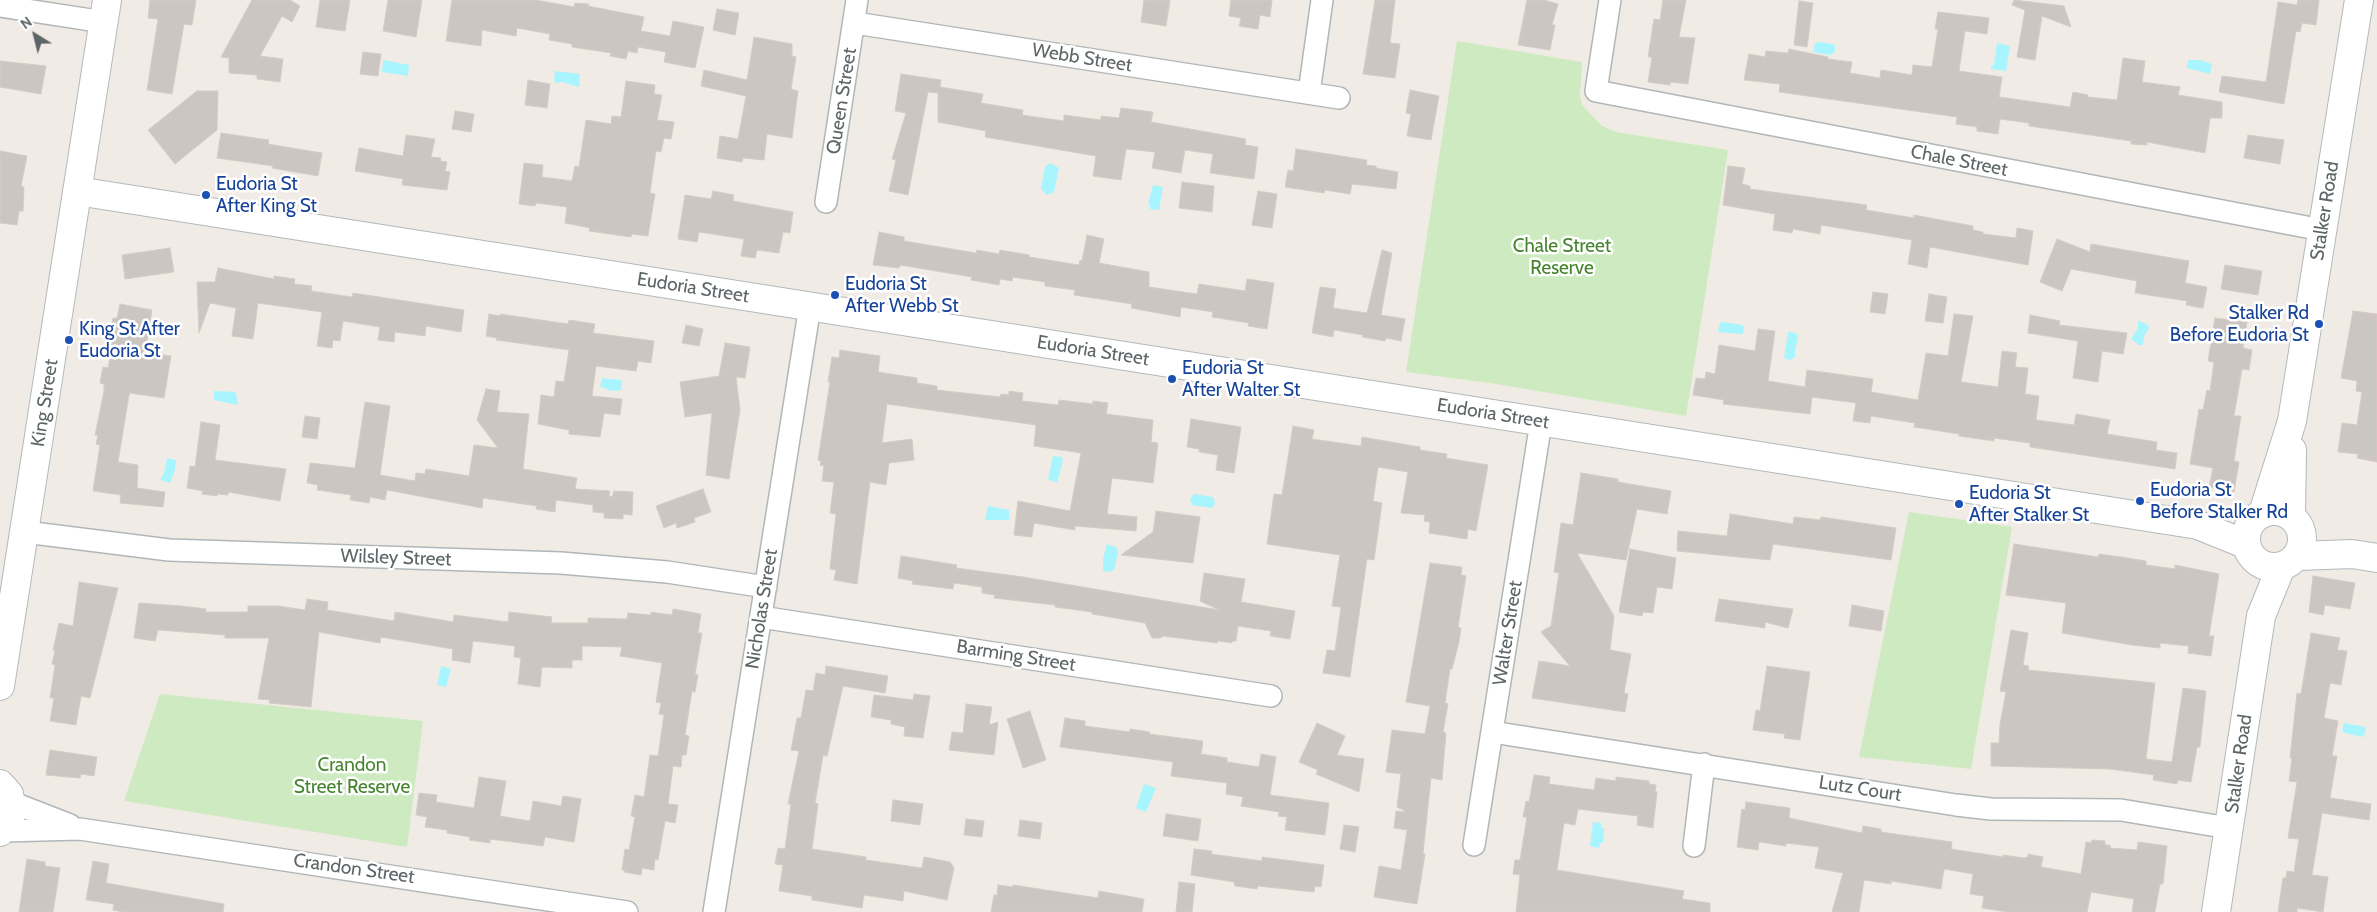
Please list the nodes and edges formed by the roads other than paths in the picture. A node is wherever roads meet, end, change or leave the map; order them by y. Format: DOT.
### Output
graph roads {
  1 [pos="854,0"];
  2 [pos="1322,0"];
  3 [pos="1610,0"];
  4 [pos="2358,0"];
  5 [pos="0,6"];
  6 [pos="105,11"];
  7 [pos="855,23"];
  8 [pos="1309,93"];
  9 [pos="1339,98"];
  10 [pos="78,191"];
  11 [pos="826,202"];
  12 [pos="2322,230"];
  13 [pos="810,306"];
  14 [pos="2292,421"];
  15 [pos="1541,422"];
  16 [pos="25,532"];
  17 [pos="2253,535"];
  18 [pos="2293,543"];
  19 [pos="2365,556"];
  20 [pos="766,587"];
  21 [pos="2261,616"];
  22 [pos="761,617"];
  23 [pos="0,686"];
  24 [pos="1271,696"];
  25 [pos="1492,732"];
  26 [pos="1704,764"];
  27 [pos="6,793"];
  28 [pos="2229,828"];
  29 [pos="80,829"];
  30 [pos="1,831"];
  31 [pos="1474,845"];
  32 [pos="1694,846"];
  33 [pos="627,912"];
  34 [pos="714,912"];
  35 [pos="2216,912"];
  1 -- 7 [label="street, Queen Street"];
  2 -- 8 [label="street"];
  3 -- 12 [label="street, Chale Street"];
  4 -- 12 [label="main road, Stalker Road"];
  5 -- 6 [label="street"];
  6 -- 10 [label="main road, King Street"];
  7 -- 8 [label="street, Webb Street"];
  7 -- 11 [label="street, Queen Street"];
  8 -- 9 [label="street, Webb Street"];
  10 -- 13 [label="main road, Eudoria Street"];
  10 -- 16 [label="main road, King Street"];
  12 -- 14 [label="main road, Stalker Road"];
  13 -- 15 [label="main road, Eudoria Street"];
  13 -- 20 [label="street, Nicholas Street"];
  14 -- 17 [label="main road, Stalker Road"];
  14 -- 18 [label="main road, Stalker Road"];
  15 -- 17 [label="main road, Eudoria Street"];
  15 -- 25 [label="street, Walter Street"];
  16 -- 20 [label="street, Wilsley Street"];
  16 -- 23 [label="main road, King Street"];
  17 -- 18 [label="main road"];
  17 -- 18 [label="main road"];
  17 -- 21 [label="main road, Stalker Road"];
  18 -- 19 [label="main road"];
  18 -- 21 [label="main road, Stalker Road"];
  20 -- 22 [label="street, Nicholas Street"];
  21 -- 28 [label="main road, Stalker Road"];
  22 -- 24 [label="street, Barming Street"];
  22 -- 34 [label="street, Nicholas Street"];
  25 -- 26 [label="street, Lutz Court"];
  25 -- 31 [label="street, Walter Street"];
  26 -- 28 [label="street, Lutz Court"];
  26 -- 32 [label="street"];
  27 -- 29 [label="street, Crandon Street"];
  27 -- 30 [label="main road"];
  28 -- 35 [label="main road, Stalker Road"];
  29 -- 30 [label="street, Crandon Street"];
  29 -- 33 [label="street, Crandon Street"];
}
